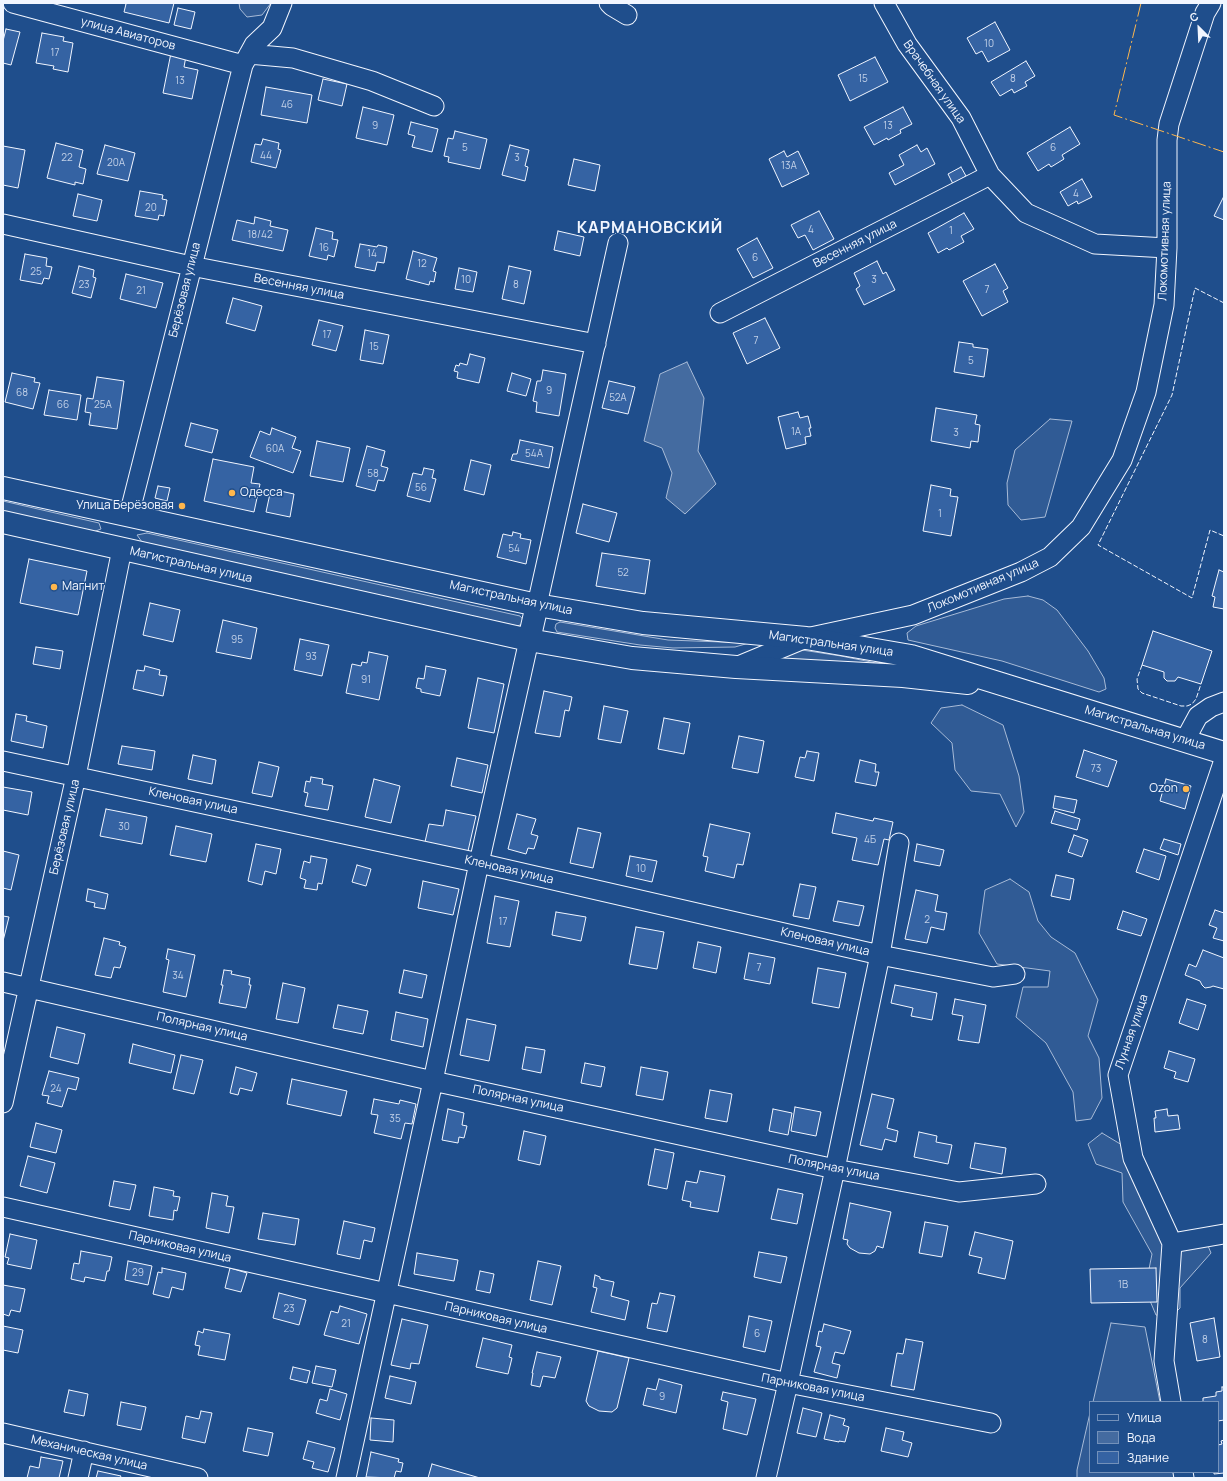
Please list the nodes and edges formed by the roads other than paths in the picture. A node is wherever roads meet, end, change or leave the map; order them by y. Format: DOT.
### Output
graph roads {
  1 [pos="13,3"];
  2 [pos="282,3"];
  3 [pos="610,3"];
  4 [pos="884,3"];
  5 [pos="1211,3"];
  6 [pos="627,15"];
  7 [pos="246,60"];
  8 [pos="434,106"];
  9 [pos="990,175"];
  10 [pos="3,224"];
  11 [pos="618,243"];
  12 [pos="1167,248"];
  13 [pos="191,266"];
  14 [pos="720,313"];
  15 [pos="596,344"];
  16 [pos="3,488"];
  17 [pos="129,515"];
  18 [pos="3,522"];
  19 [pos="122,549"];
  20 [pos="537,605"];
  21 [pos="806,638"];
  22 [pos="530,640"];
  23 [pos="736,667"];
  24 [pos="1021,689"];
  25 [pos="1224,702"];
  26 [pos="1185,740"];
  27 [pos="1224,753"];
  28 [pos="3,760"];
  29 [pos="1224,760"];
  30 [pos="76,776"];
  31 [pos="899,843"];
  32 [pos="479,863"];
  33 [pos="880,955"];
  34 [pos="1015,974"];
  35 [pos="3,982"];
  36 [pos="29,987"];
  37 [pos="433,1081"];
  38 [pos="3,1103"];
  39 [pos="835,1169"];
  40 [pos="1036,1184"];
  41 [pos="3,1207"];
  42 [pos="1224,1234"];
  43 [pos="1172,1243"];
  44 [pos="386,1294"];
  45 [pos="788,1383"];
  46 [pos="1171,1401"];
  47 [pos="991,1423"];
  48 [pos="3,1432"];
  49 [pos="84,1452"];
  50 [pos="78,1478"];
  51 [pos="198,1478"];
  52 [pos="346,1478"];
  53 [pos="766,1478"];
  1 -- 7 [label="street, улица Авиаторов"];
  2 -- 7 [label="street"];
  3 -- 6 [label="street"];
  4 -- 9 [label="street, Врачебная улица"];
  5 -- 12 [label="street, Локомотивная улица"];
  7 -- 8 [label="street, улица Авиаторов"];
  7 -- 13 [label="street, Берёзовая улица"];
  9 -- 12 [label="street, Врачебная улица"];
  9 -- 14 [label="street, Весенняя улица"];
  10 -- 13 [label="street, Весенняя улица"];
  11 -- 15 [label="street"];
  12 -- 21 [label="street, Локомотивная улица"];
  13 -- 15 [label="street, Весенняя улица"];
  13 -- 17 [label="street, Берёзовая улица"];
  15 -- 20 [label="street"];
  16 -- 17 [label="main road, Магистральная улица"];
  17 -- 19 [label="main road"];
  17 -- 20 [label="main road, Магистральная улица"];
  18 -- 19 [label="main road, Магистральная улица"];
  19 -- 22 [label="main road, Магистральная улица"];
  19 -- 30 [label="street, Берёзовая улица"];
  20 -- 21 [label="main road, Магистральная улица"];
  20 -- 22 [label="main road"];
  21 -- 23 [label="street, Локомотивная улица"];
  21 -- 24 [label="main road, Магистральная улица"];
  22 -- 23 [label="main road, Магистральная улица"];
  22 -- 32 [label="street"];
  23 -- 24 [label="main road, Магистральная улица"];
  24 -- 26 [label="main road, Магистральная улица"];
  25 -- 26 [label="street"];
  26 -- 27 [label="main road, Магистральная улица"];
  28 -- 30 [label="street, Кленовая улица"];
  29 -- 43 [label="street, Лунная улица"];
  30 -- 32 [label="street, Кленовая улица"];
  30 -- 36 [label="street, Берёзовая улица"];
  31 -- 33 [label="street"];
  32 -- 33 [label="street, Кленовая улица"];
  32 -- 37 [label="street"];
  33 -- 34 [label="street, Кленовая улица"];
  33 -- 39 [label="street"];
  35 -- 36 [label="street, Полярная улица"];
  36 -- 37 [label="street, Полярная улица"];
  36 -- 38 [label="street, Берёзовая улица"];
  37 -- 39 [label="street, Полярная улица"];
  37 -- 44 [label="street"];
  39 -- 40 [label="street, Полярная улица"];
  39 -- 45 [label="street"];
  41 -- 44 [label="street, Парниковая улица"];
  42 -- 43 [label="street"];
  43 -- 46 [label="street, Лунная улица"];
  44 -- 45 [label="street, Парниковая улица"];
  44 -- 52 [label="street"];
  45 -- 47 [label="street, Парниковая улица"];
  45 -- 53 [label="street"];
  48 -- 49 [label="street, Механическая улица"];
  49 -- 50 [label="street"];
  49 -- 51 [label="street, Механическая улица"];
}
